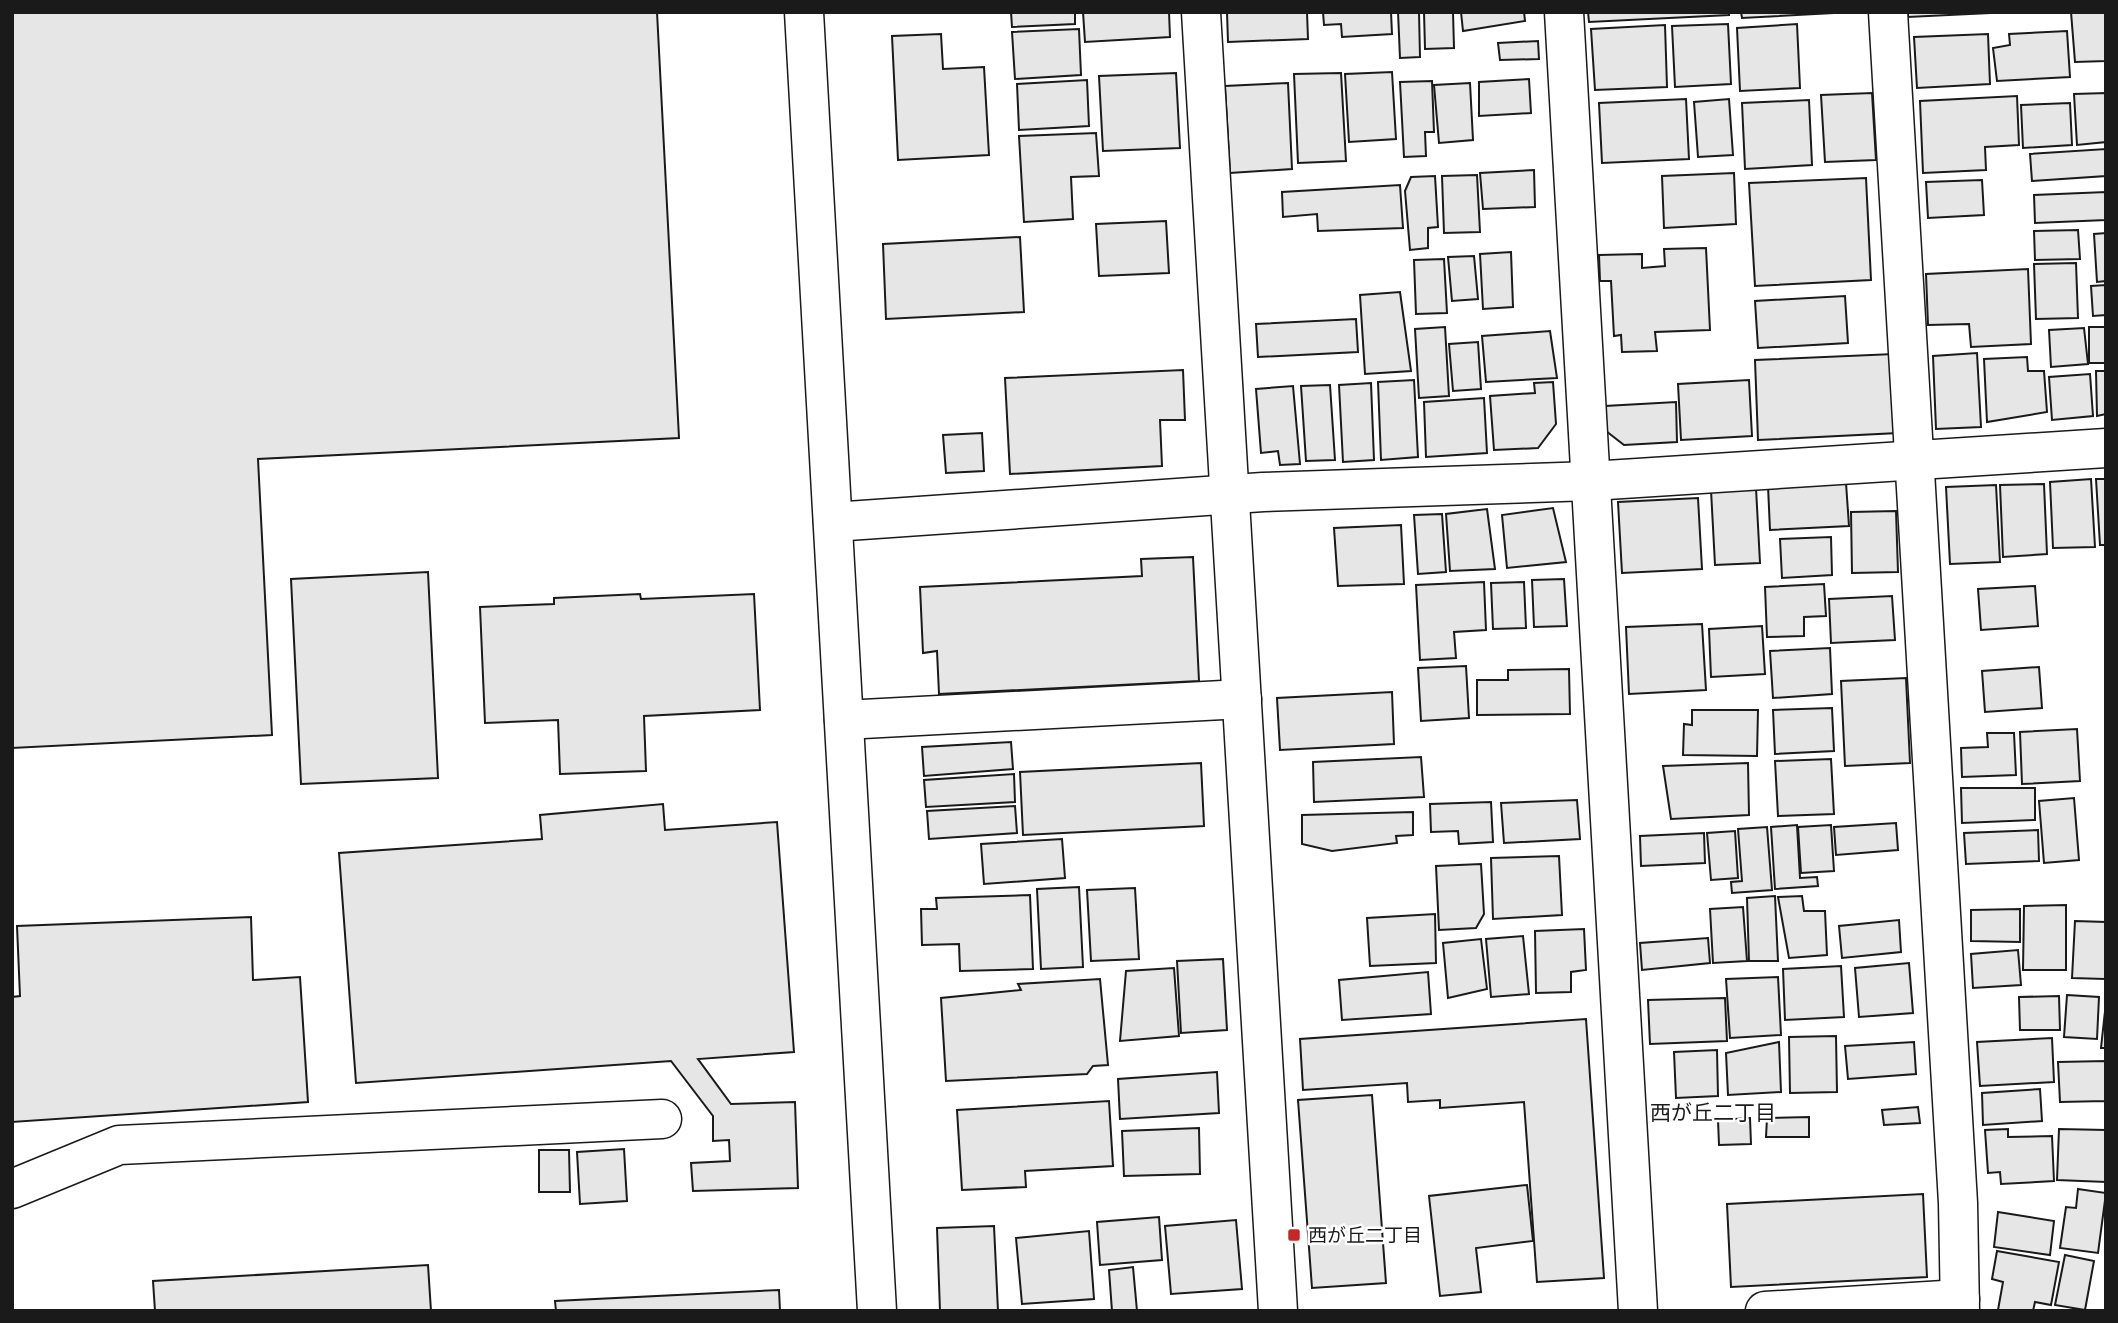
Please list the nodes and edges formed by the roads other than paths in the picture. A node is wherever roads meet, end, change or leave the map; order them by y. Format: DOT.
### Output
graph roads {
  1 [pos="804,12"];
  2 [pos="1200,12"];
  3 [pos="1564,12"];
  4 [pos="1888,12"];
  5 [pos="2106,448"];
  6 [pos="1915,458"];
  7 [pos="1591,481"];
  8 [pos="1230,495"];
  9 [pos="833,522"];
  10 [pos="1242,699"];
  11 [pos="844,720"];
  12 [pos="663,1119"];
  13 [pos="12,1189"];
  14 [pos="1960,1305"];
  15 [pos="877,1311"];
  16 [pos="1278,1311"];
  17 [pos="1638,1311"];
  18 [pos="1765,1311"];
  1 -- 9 [label="street"];
  2 -- 8 [label="street"];
  3 -- 7 [label="street"];
  4 -- 6 [label="street"];
  5 -- 6 [label="street"];
  6 -- 7 [label="street"];
  6 -- 14 [label="street"];
  7 -- 8 [label="street"];
  7 -- 17 [label="street"];
  8 -- 9 [label="street"];
  8 -- 10 [label="street"];
  9 -- 11 [label="street"];
  10 -- 11 [label="street"];
  10 -- 16 [label="street"];
  11 -- 15 [label="street"];
  12 -- 13 [label="street"];
  14 -- 18 [label="street"];
}
